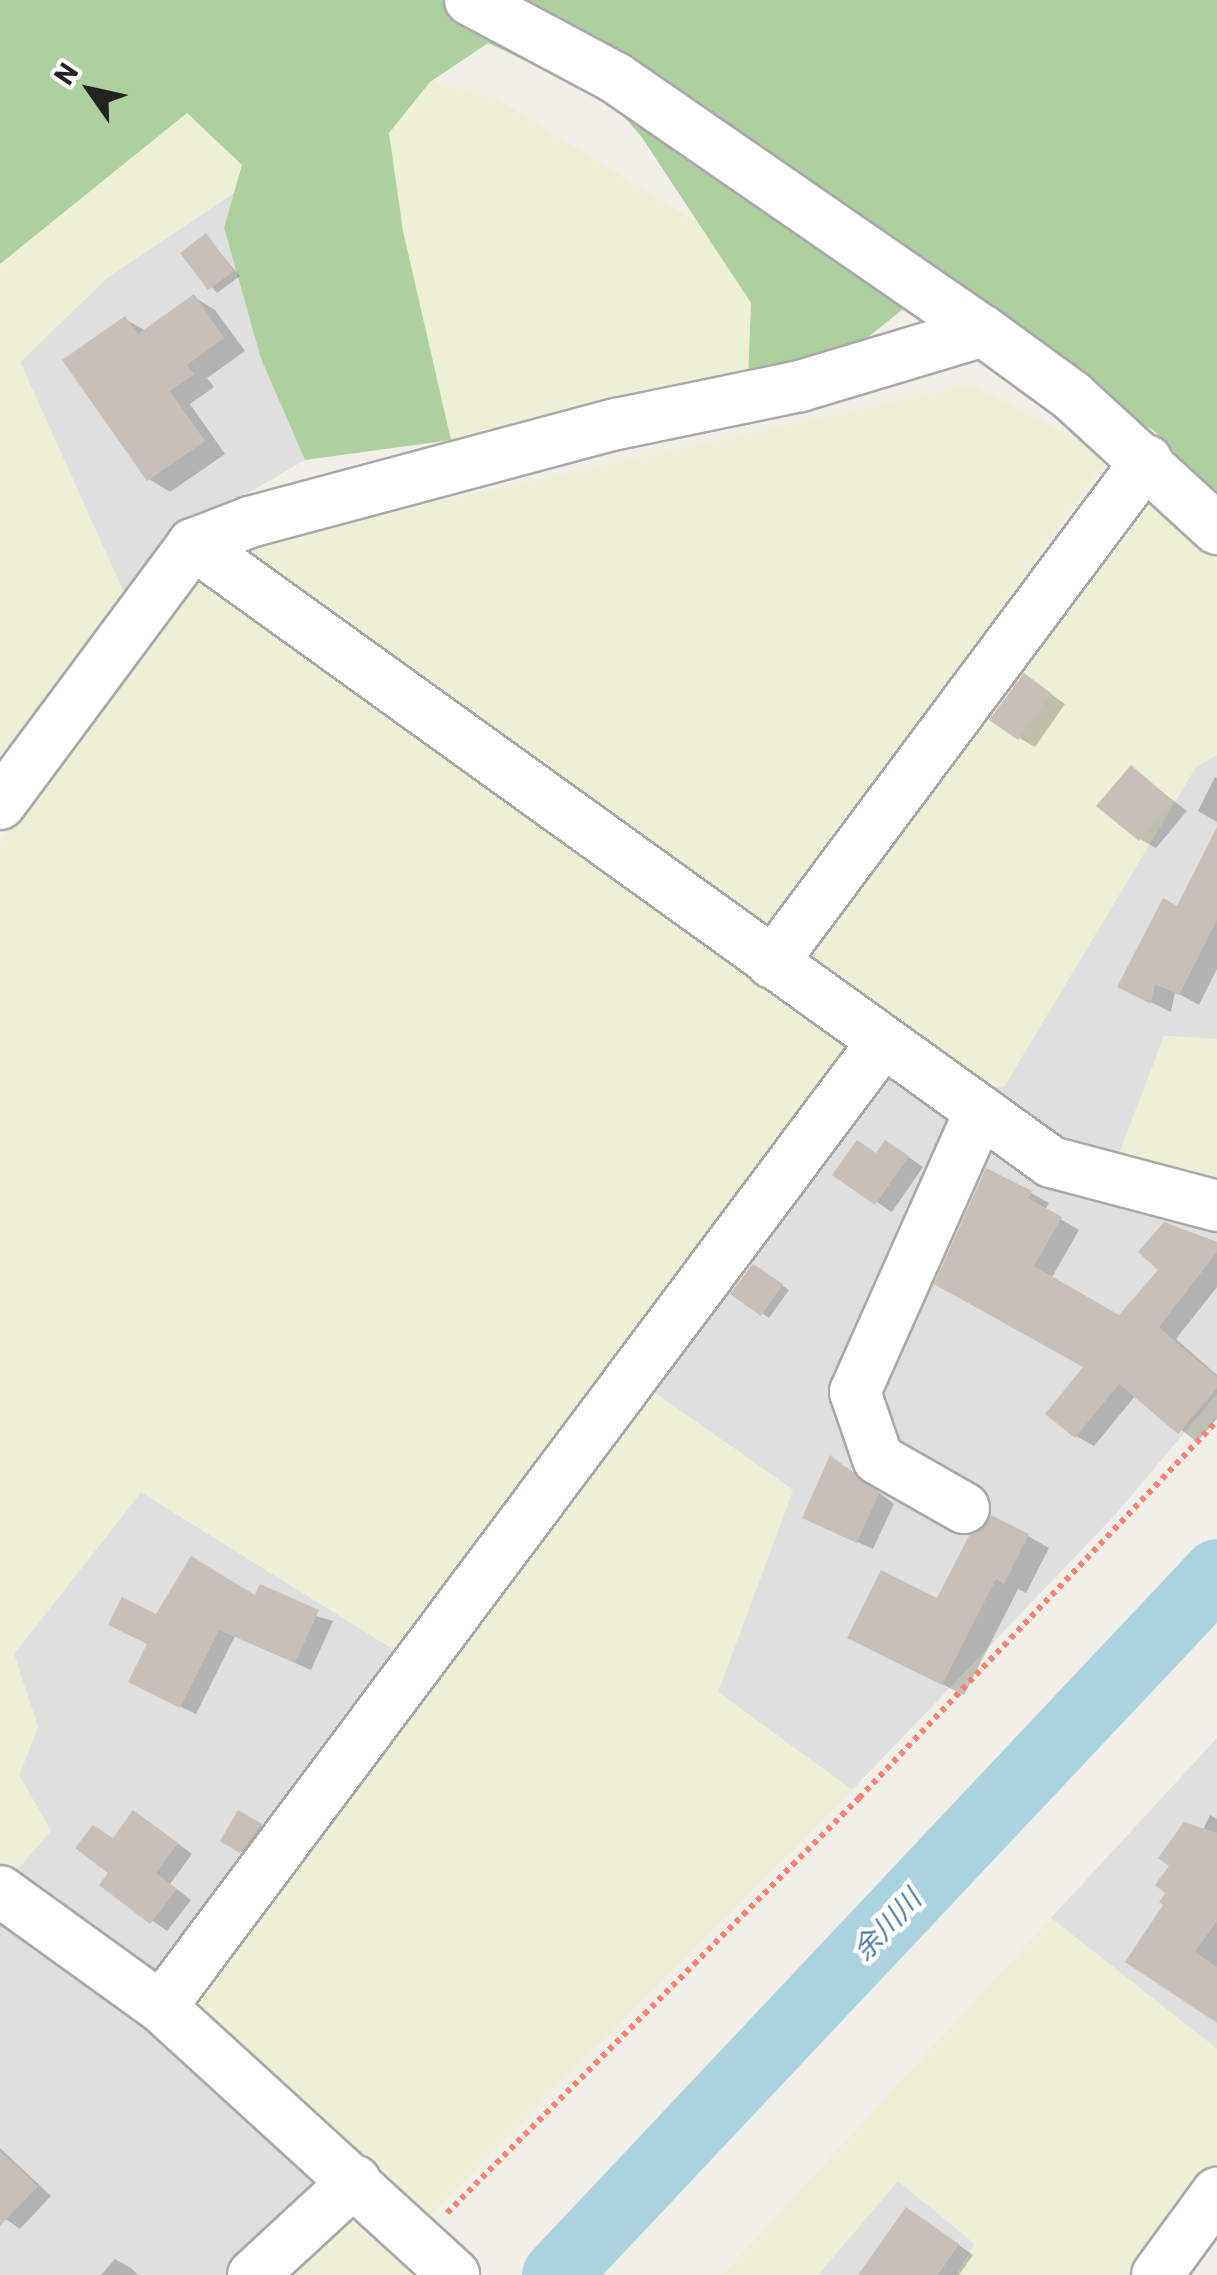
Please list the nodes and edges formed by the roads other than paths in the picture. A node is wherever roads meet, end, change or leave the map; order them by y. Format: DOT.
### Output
graph roads {
  1 [pos="470,0"];
  2 [pos="983,331"];
  3 [pos="1148,460"];
  4 [pos="1217,529"];
  5 [pos="193,544"];
  6 [pos="0,804"];
  7 [pos="772,963"];
  8 [pos="882,1043"];
  9 [pos="980,1111"];
  10 [pos="1217,1206"];
  11 [pos="964,1508"];
  12 [pos="0,1891"];
  13 [pos="161,2007"];
  14 [pos="355,2181"];
  15 [pos="1217,2194"];
  16 [pos="438,2261"];
  17 [pos="252,2275"];
  18 [pos="1157,2275"];
  1 -- 2 [label="street"];
  2 -- 3 [label="street"];
  2 -- 5 [label="street"];
  3 -- 4 [label="street"];
  3 -- 7 [label="street"];
  5 -- 6 [label="street"];
  5 -- 7 [label="street"];
  7 -- 8 [label="street"];
  8 -- 9 [label="street"];
  8 -- 13 [label="street"];
  9 -- 10 [label="street"];
  9 -- 11 [label="street"];
  12 -- 13 [label="street"];
  13 -- 14 [label="street"];
  14 -- 16 [label="street"];
  14 -- 17 [label="street"];
  15 -- 18 [label="street"];
}
